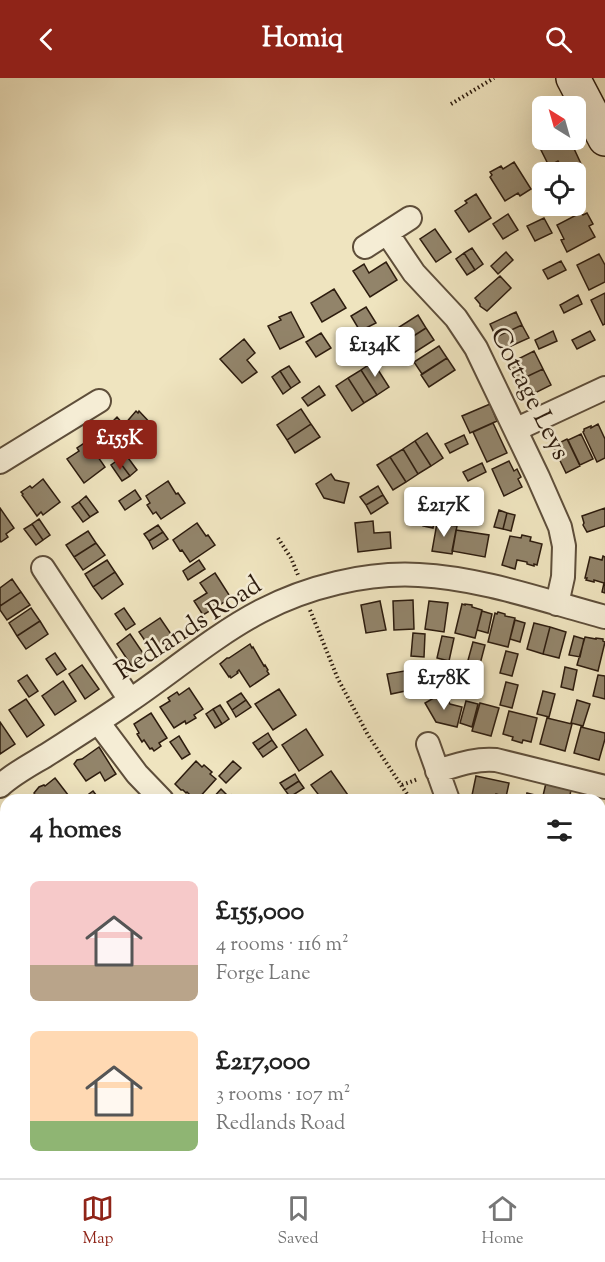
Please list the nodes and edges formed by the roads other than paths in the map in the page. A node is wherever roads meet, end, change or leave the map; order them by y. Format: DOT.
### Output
graph roads {
  1 [pos="573,78"];
  2 [pos="605,139"];
  3 [pos="410,218"];
  4 [pos="387,233"];
  5 [pos="364,247"];
  6 [pos="605,388"];
  7 [pos="99,401"];
  8 [pos="516,429"];
  9 [pos="0,462"];
  10 [pos="43,568"];
  11 [pos="557,604"];
  12 [pos="605,617"];
  13 [pos="130,700"];
  14 [pos="98,722"];
  15 [pos="428,744"];
  16 [pos="437,771"];
  17 [pos="0,786"];
  18 [pos="605,787"];
  19 [pos="156,794"];
  20 [pos="446,794"];
  1 -- 2 [label="street"];
  3 -- 4 [label="street"];
  4 -- 5 [label="street"];
  4 -- 8 [label="street, Cottage Leys"];
  6 -- 8 [label="street"];
  7 -- 9 [label="street"];
  8 -- 11 [label="street, Cottage Leys"];
  10 -- 13 [label="street"];
  11 -- 12 [label="street, Redlands Road"];
  11 -- 13 [label="street, Redlands Road"];
  13 -- 14 [label="street, Redlands Road"];
  14 -- 17 [label="street, Redlands Road"];
  14 -- 19 [label="street"];
  15 -- 16 [label="street"];
  16 -- 18 [label="street"];
  16 -- 20 [label="street"];
}
